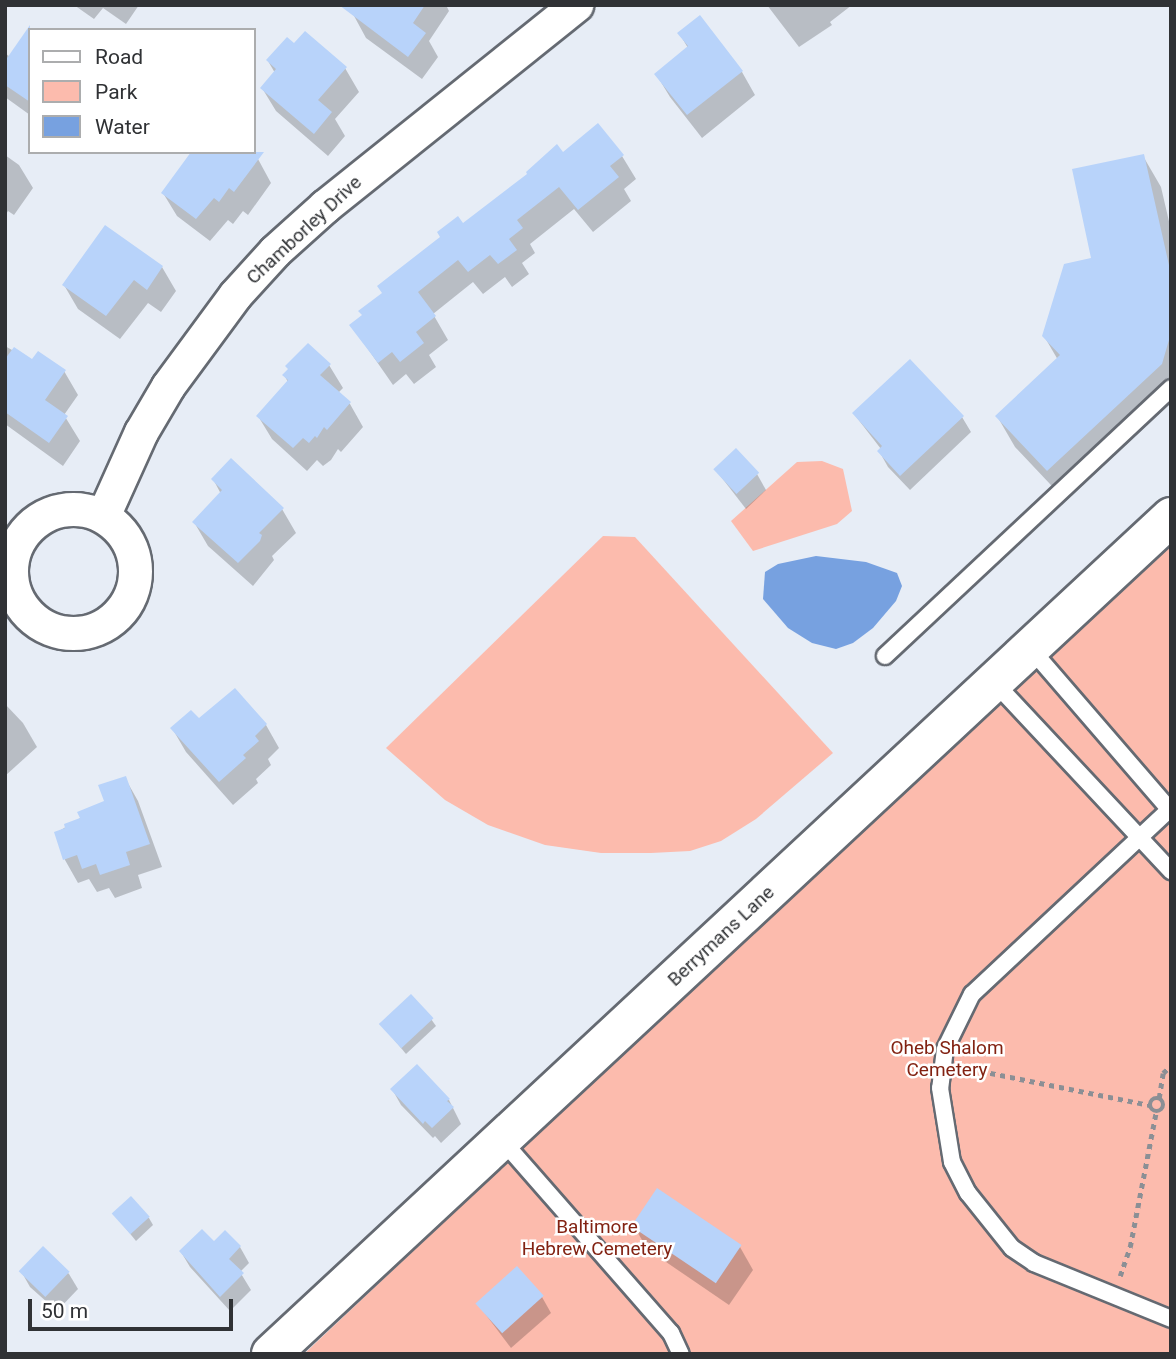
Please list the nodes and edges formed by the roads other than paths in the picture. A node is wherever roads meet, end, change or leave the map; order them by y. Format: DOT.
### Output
graph roads {
  1 [pos="576,5"];
  2 [pos="1171,388"];
  3 [pos="103,516"];
  4 [pos="1171,517"];
  5 [pos="13,530"];
  6 [pos="1031,649"];
  7 [pos="885,656"];
  8 [pos="995,683"];
  9 [pos="1170,809"];
  10 [pos="1139,838"];
  11 [pos="1171,871"];
  12 [pos="501,1139"];
  13 [pos="1171,1319"];
  14 [pos="271,1354"];
  15 [pos="681,1354"];
  1 -- 3 [label="street, Chamborley Drive"];
  2 -- 7 [label="lane"];
  3 -- 5 [label="street"];
  3 -- 5 [label="street"];
  4 -- 6 [label="street, Berrymans Lane"];
  6 -- 8 [label="street, Berrymans Lane"];
  6 -- 9 [label="lane"];
  8 -- 10 [label="lane"];
  8 -- 12 [label="street, Berrymans Lane"];
  9 -- 10 [label="lane"];
  10 -- 11 [label="lane"];
  10 -- 13 [label="lane"];
  12 -- 14 [label="street, Berrymans Lane"];
  12 -- 15 [label="lane"];
}
